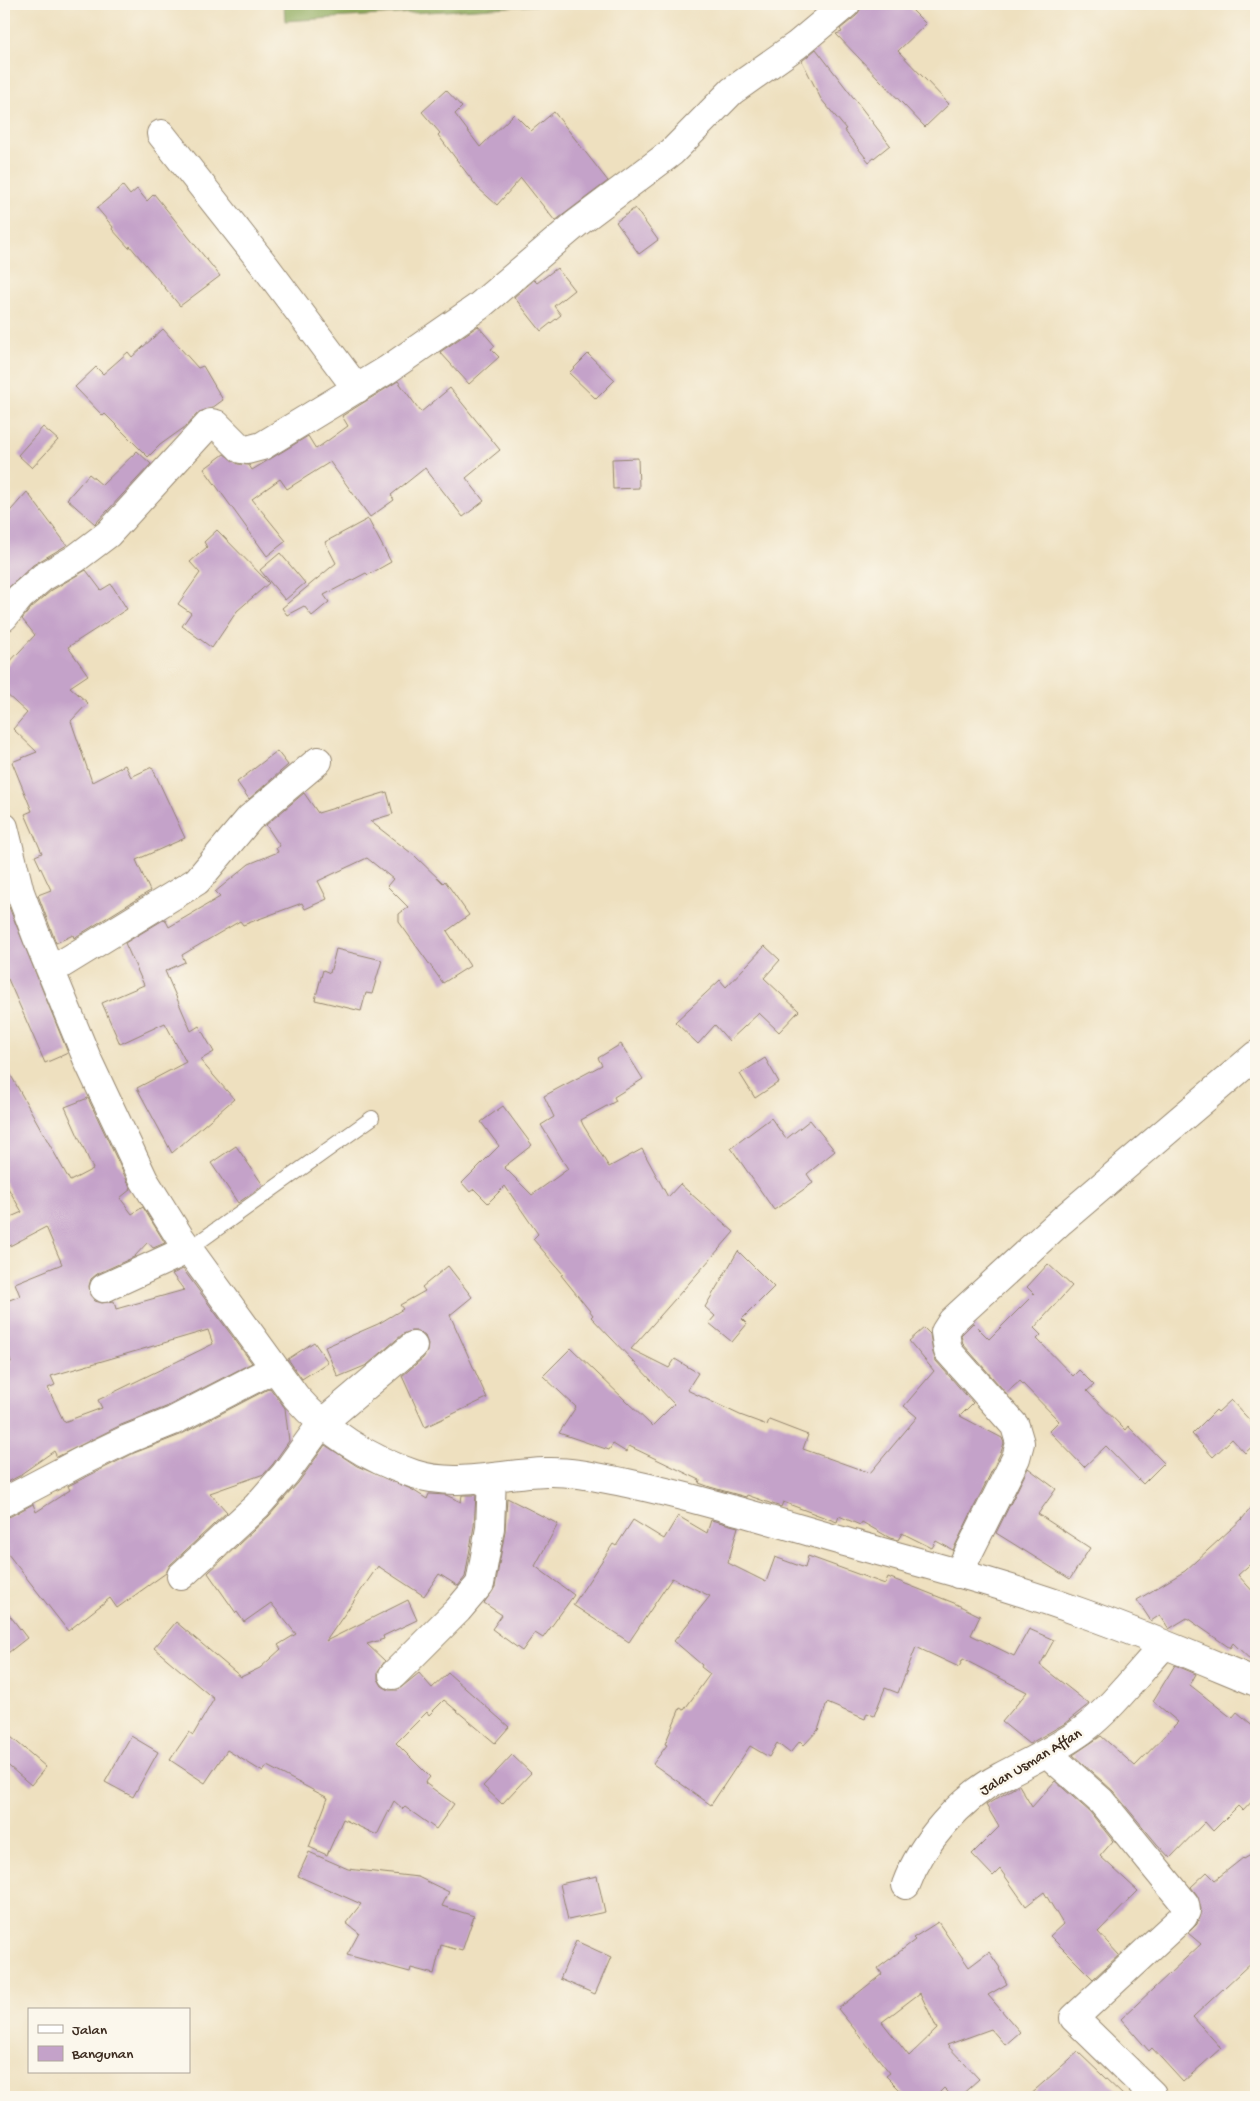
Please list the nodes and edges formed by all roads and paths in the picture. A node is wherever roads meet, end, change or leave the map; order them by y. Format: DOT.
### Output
graph roads {
  1 [pos="846,4"];
  2 [pos="161,134"];
  3 [pos="356,389"];
  4 [pos="4,617"];
  5 [pos="318,761"];
  6 [pos="4,827"];
  7 [pos="52,970"];
  8 [pos="1256,1056"];
  9 [pos="372,1118"];
  10 [pos="189,1249"];
  11 [pos="104,1288"];
  12 [pos="413,1346"];
  13 [pos="275,1368"];
  14 [pos="322,1424"];
  15 [pos="492,1477"];
  16 [pos="4,1502"];
  17 [pos="958,1574"];
  18 [pos="181,1576"];
  19 [pos="1164,1645"];
  20 [pos="393,1675"];
  21 [pos="1256,1681"];
  22 [pos="1047,1753"];
  23 [pos="906,1885"];
  24 [pos="1152,2094"];
  1 -- 3 [label="street"];
  2 -- 3 [label="street"];
  3 -- 4 [label="street"];
  5 -- 7 [label="street"];
  6 -- 7 [label="street"];
  7 -- 10 [label="street"];
  8 -- 17 [label="street"];
  9 -- 10 [label="lane"];
  10 -- 11 [label="street"];
  10 -- 13 [label="street"];
  12 -- 14 [label="street"];
  13 -- 14 [label="street"];
  13 -- 16 [label="street"];
  14 -- 15 [label="street"];
  14 -- 18 [label="street"];
  15 -- 17 [label="street"];
  15 -- 20 [label="street"];
  17 -- 19 [label="street"];
  19 -- 21 [label="street"];
  19 -- 22 [label="street, Jalan Usman Affan"];
  22 -- 23 [label="street, Jalan Usman Affan"];
  22 -- 24 [label="street"];
}
